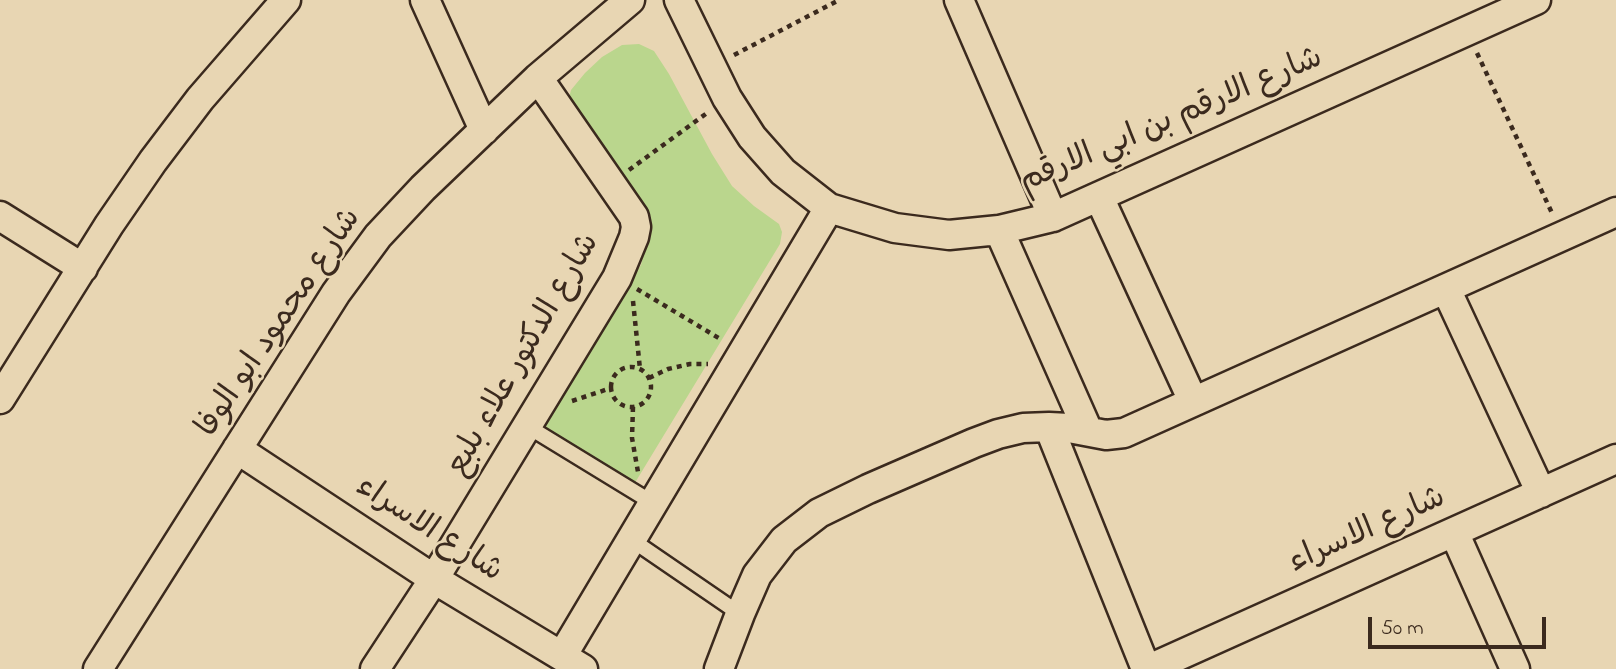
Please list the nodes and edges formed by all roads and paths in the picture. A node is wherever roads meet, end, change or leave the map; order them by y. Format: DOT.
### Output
graph roads {
  1 [pos="286,0"];
  2 [pos="425,0"];
  3 [pos="630,0"];
  4 [pos="679,0"];
  5 [pos="839,0"];
  6 [pos="959,0"];
  7 [pos="1536,0"];
  8 [pos="1467,31"];
  9 [pos="712,66"];
  10 [pos="538,78"];
  11 [pos="727,98"];
  12 [pos="484,130"];
  13 [pos="610,183"];
  14 [pos="1099,197"];
  15 [pos="830,208"];
  16 [pos="1616,212"];
  17 [pos="0,216"];
  18 [pos="1053,217"];
  19 [pos="999,230"];
  20 [pos="1563,236"];
  21 [pos="83,268"];
  22 [pos="1446,289"];
  23 [pos="738,361"];
  24 [pos="640,369"];
  25 [pos="649,378"];
  26 [pos="0,399"];
  27 [pos="1193,401"];
  28 [pos="633,407"];
  29 [pos="527,426"];
  30 [pos="1049,427"];
  31 [pos="1088,431"];
  32 [pos="237,449"];
  33 [pos="1616,459"];
  34 [pos="1541,493"];
  35 [pos="650,501"];
  36 [pos="1454,532"];
  37 [pos="632,540"];
  38 [pos="434,579"];
  39 [pos="740,614"];
  40 [pos="572,662"];
  41 [pos="98,669"];
  42 [pos="375,669"];
  43 [pos="719,669"];
  44 [pos="1148,669"];
  45 [pos="1515,669"];
  1 -- 21 [label="street"];
  2 -- 12 [label="street"];
  3 -- 10 [label="street, شارع محمود ابو الوفا"];
  4 -- 9 [label="street, شارع الارقم بن ابي الارقم"];
  5 -- 9 [label="path"];
  6 -- 18 [label="street"];
  7 -- 8 [label="street, شارع الارقم بن ابي الارقم"];
  8 -- 14 [label="street, شارع الارقم بن ابي الارقم"];
  8 -- 20 [label="path"];
  9 -- 11 [label="street, شارع الارقم بن ابي الارقم"];
  10 -- 12 [label="street, شارع محمود ابو الوفا"];
  10 -- 13 [label="street, شارع الدكتور علاء بلبع"];
  11 -- 13 [label="path"];
  11 -- 15 [label="street, شارع الارقم بن ابي الارقم"];
  12 -- 32 [label="street, شارع محمود ابو الوفا"];
  13 -- 29 [label="street, شارع الدكتور علاء بلبع"];
  14 -- 18 [label="street, شارع الارقم بن ابي الارقم"];
  14 -- 27 [label="street"];
  15 -- 19 [label="street, شارع الارقم بن ابي الارقم"];
  15 -- 23 [label="street"];
  16 -- 20 [label="street"];
  17 -- 21 [label="street"];
  18 -- 19 [label="street, شارع الارقم بن ابي الارقم"];
  19 -- 31 [label="street"];
  20 -- 22 [label="street"];
  21 -- 26 [label="street"];
  22 -- 27 [label="street"];
  22 -- 34 [label="street"];
  23 -- 24 [label="path"];
  23 -- 25 [label="path"];
  23 -- 35 [label="street"];
  24 -- 25 [label="path"];
  24 -- 28 [label="path"];
  25 -- 28 [label="path"];
  27 -- 31 [label="street"];
  28 -- 35 [label="path"];
  29 -- 35 [label="lane"];
  29 -- 38 [label="street, شارع الدكتور علاء بلبع"];
  30 -- 31 [label="street"];
  30 -- 39 [label="street"];
  30 -- 44 [label="street"];
  32 -- 38 [label="street, شارع الاسراء"];
  32 -- 41 [label="street, شارع محمود ابو الوفا"];
  33 -- 34 [label="street, شارع الاسراء"];
  34 -- 36 [label="street, شارع الاسراء"];
  35 -- 37 [label="street"];
  36 -- 44 [label="street, شارع الاسراء"];
  36 -- 45 [label="street"];
  37 -- 39 [label="lane"];
  37 -- 40 [label="street"];
  38 -- 40 [label="street, شارع الاسراء"];
  38 -- 42 [label="street, شارع الدكتور علاء بلبع"];
  39 -- 43 [label="street"];
}
